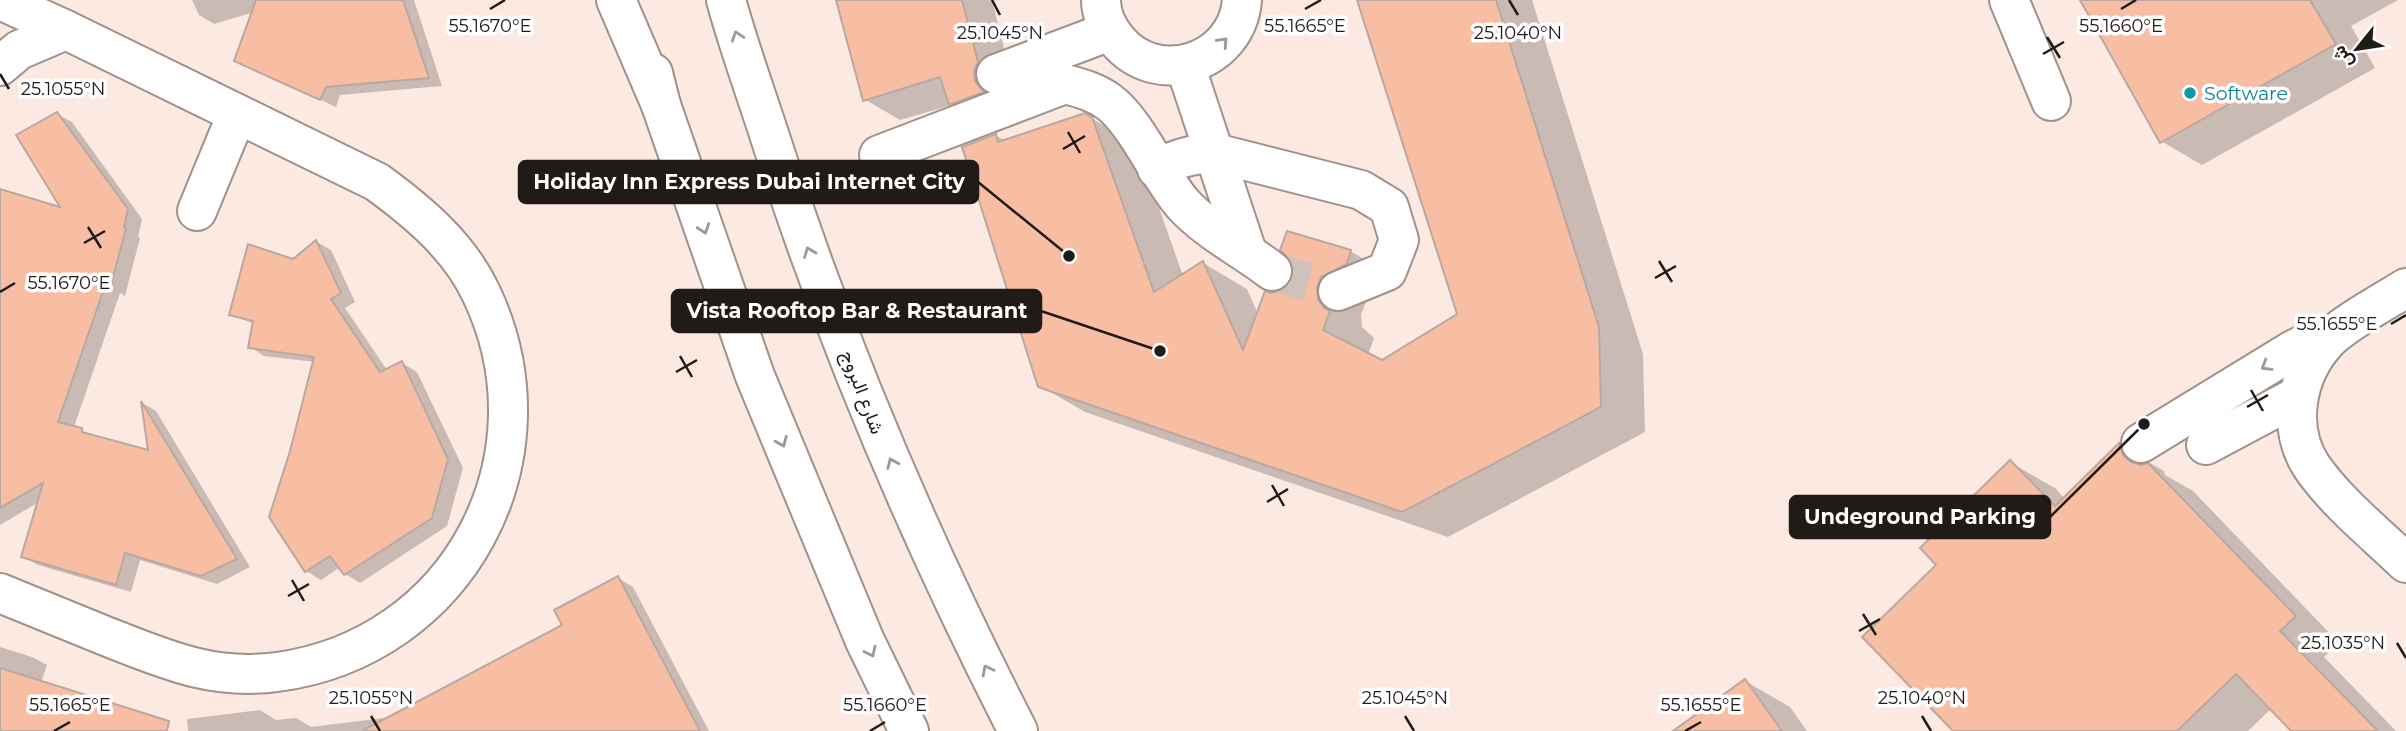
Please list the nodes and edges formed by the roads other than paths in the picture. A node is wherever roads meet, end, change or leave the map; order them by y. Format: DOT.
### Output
graph roads {
  1 [pos="0,0"];
  2 [pos="616,0"];
  3 [pos="633,0"];
  4 [pos="726,0"];
  5 [pos="1242,0"];
  6 [pos="2009,0"];
  7 [pos="1104,13"];
  8 [pos="66,30"];
  9 [pos="993,62"];
  10 [pos="1185,65"];
  11 [pos="0,66"];
  12 [pos="2051,101"];
  13 [pos="661,105"];
  14 [pos="237,114"];
  15 [pos="1215,153"];
  16 [pos="880,155"];
  17 [pos="1157,169"];
  18 [pos="197,211"];
  19 [pos="2406,288"];
  20 [pos="1338,291"];
  21 [pos="2328,340"];
  22 [pos="2298,396"];
  23 [pos="2141,443"];
  24 [pos="2206,445"];
  25 [pos="2406,563"];
  26 [pos="0,593"];
  27 [pos="909,731"];
  28 [pos="1018,731"];
  1 -- 8 [label="street"];
  2 -- 13 [label="street"];
  3 -- 13 [label="street"];
  28 -- 4 [label="street, شارع البروج, one-way"];
  10 -- 5 [label="street, one-way"];
  6 -- 12 [label="street"];
  7 -- 9 [label="street"];
  7 -- 10 [label="street"];
  8 -- 11 [label="street"];
  8 -- 14 [label="street"];
  10 -- 15 [label="street"];
  13 -- 27 [label="street, one-way"];
  14 -- 18 [label="street"];
  14 -- 26 [label="street"];
  15 -- 17 [label="street"];
  15 -- 17 [label="street"];
  15 -- 20 [label="street"];
  16 -- 17 [label="street"];
  19 -- 21 [label="street"];
  21 -- 22 [label="street"];
  21 -- 23 [label="street, one-way"];
  22 -- 24 [label="street"];
  22 -- 25 [label="street"];
}
